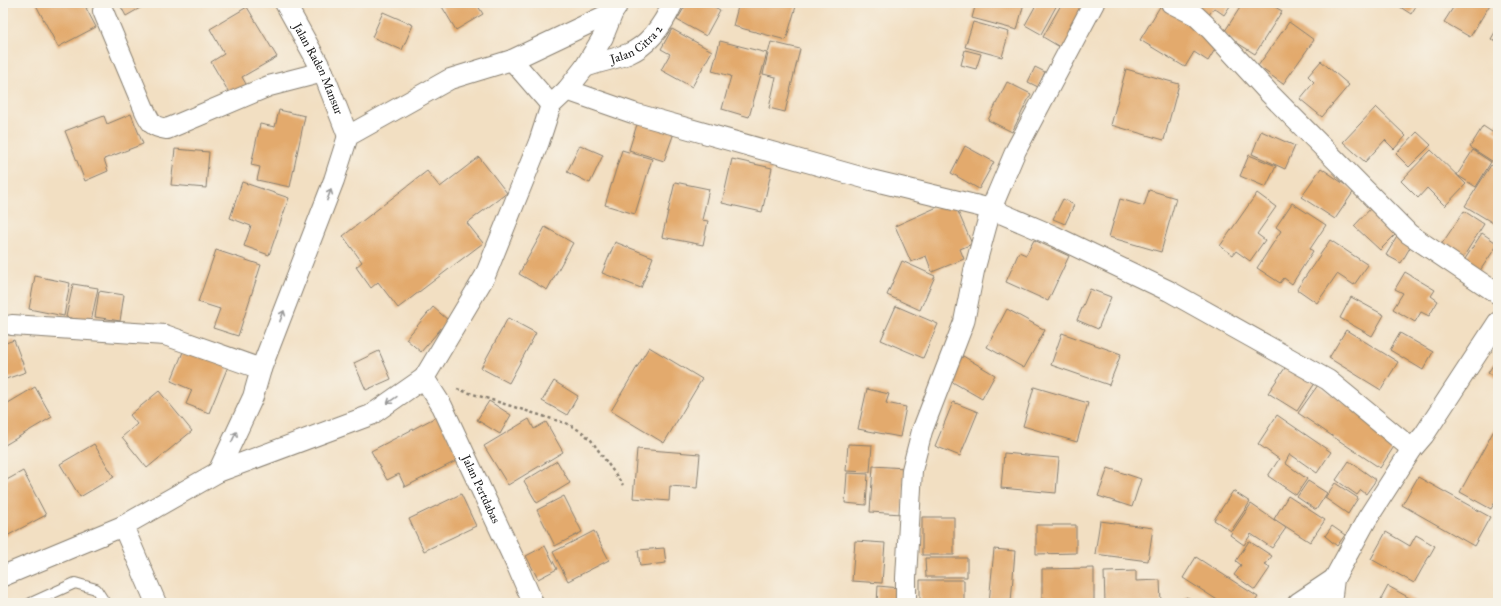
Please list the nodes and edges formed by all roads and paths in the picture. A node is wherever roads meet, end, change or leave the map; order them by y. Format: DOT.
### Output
graph roads {
  1 [pos="285,3"];
  2 [pos="673,3"];
  3 [pos="1094,3"];
  4 [pos="1171,3"];
  5 [pos="616,8"];
  6 [pos="103,11"];
  7 [pos="512,60"];
  8 [pos="585,67"];
  9 [pos="323,72"];
  10 [pos="568,90"];
  11 [pos="551,105"];
  12 [pos="348,136"];
  13 [pos="990,209"];
  14 [pos="1498,294"];
  15 [pos="1498,322"];
  16 [pos="12,325"];
  17 [pos="261,369"];
  18 [pos="424,378"];
  19 [pos="454,388"];
  20 [pos="1412,449"];
  21 [pos="218,472"];
  22 [pos="623,485"];
  23 [pos="123,526"];
  24 [pos="3,576"];
  25 [pos="1334,579"];
  26 [pos="31,603"];
  27 [pos="105,603"];
  28 [pos="156,603"];
  29 [pos="533,603"];
  30 [pos="906,603"];
  31 [pos="1298,603"];
  32 [pos="1331,603"];
  1 -- 9 [label="street, Jalan Raden Mansur"];
  2 -- 8 [label="street, Jalan Citra 2"];
  3 -- 13 [label="street"];
  4 -- 14 [label="street"];
  5 -- 7 [label="street"];
  5 -- 8 [label="street"];
  6 -- 9 [label="street"];
  7 -- 11 [label="street"];
  7 -- 12 [label="street"];
  8 -- 10 [label="street"];
  9 -- 12 [label="street, Jalan Raden Mansur"];
  10 -- 11 [label="street"];
  10 -- 13 [label="street"];
  11 -- 18 [label="street"];
  17 -- 12 [label="street, one-way"];
  13 -- 20 [label="street"];
  13 -- 30 [label="street"];
  15 -- 20 [label="street"];
  16 -- 17 [label="street"];
  21 -- 17 [label="street, one-way"];
  18 -- 21 [label="street, one-way"];
  18 -- 29 [label="street, Jalan Pertdabas"];
  19 -- 22 [label="path"];
  20 -- 25 [label="street"];
  21 -- 23 [label="street"];
  23 -- 24 [label="street"];
  23 -- 28 [label="street"];
  25 -- 31 [label="street"];
  25 -- 32 [label="street"];
  26 -- 27 [label="lane"];
}
